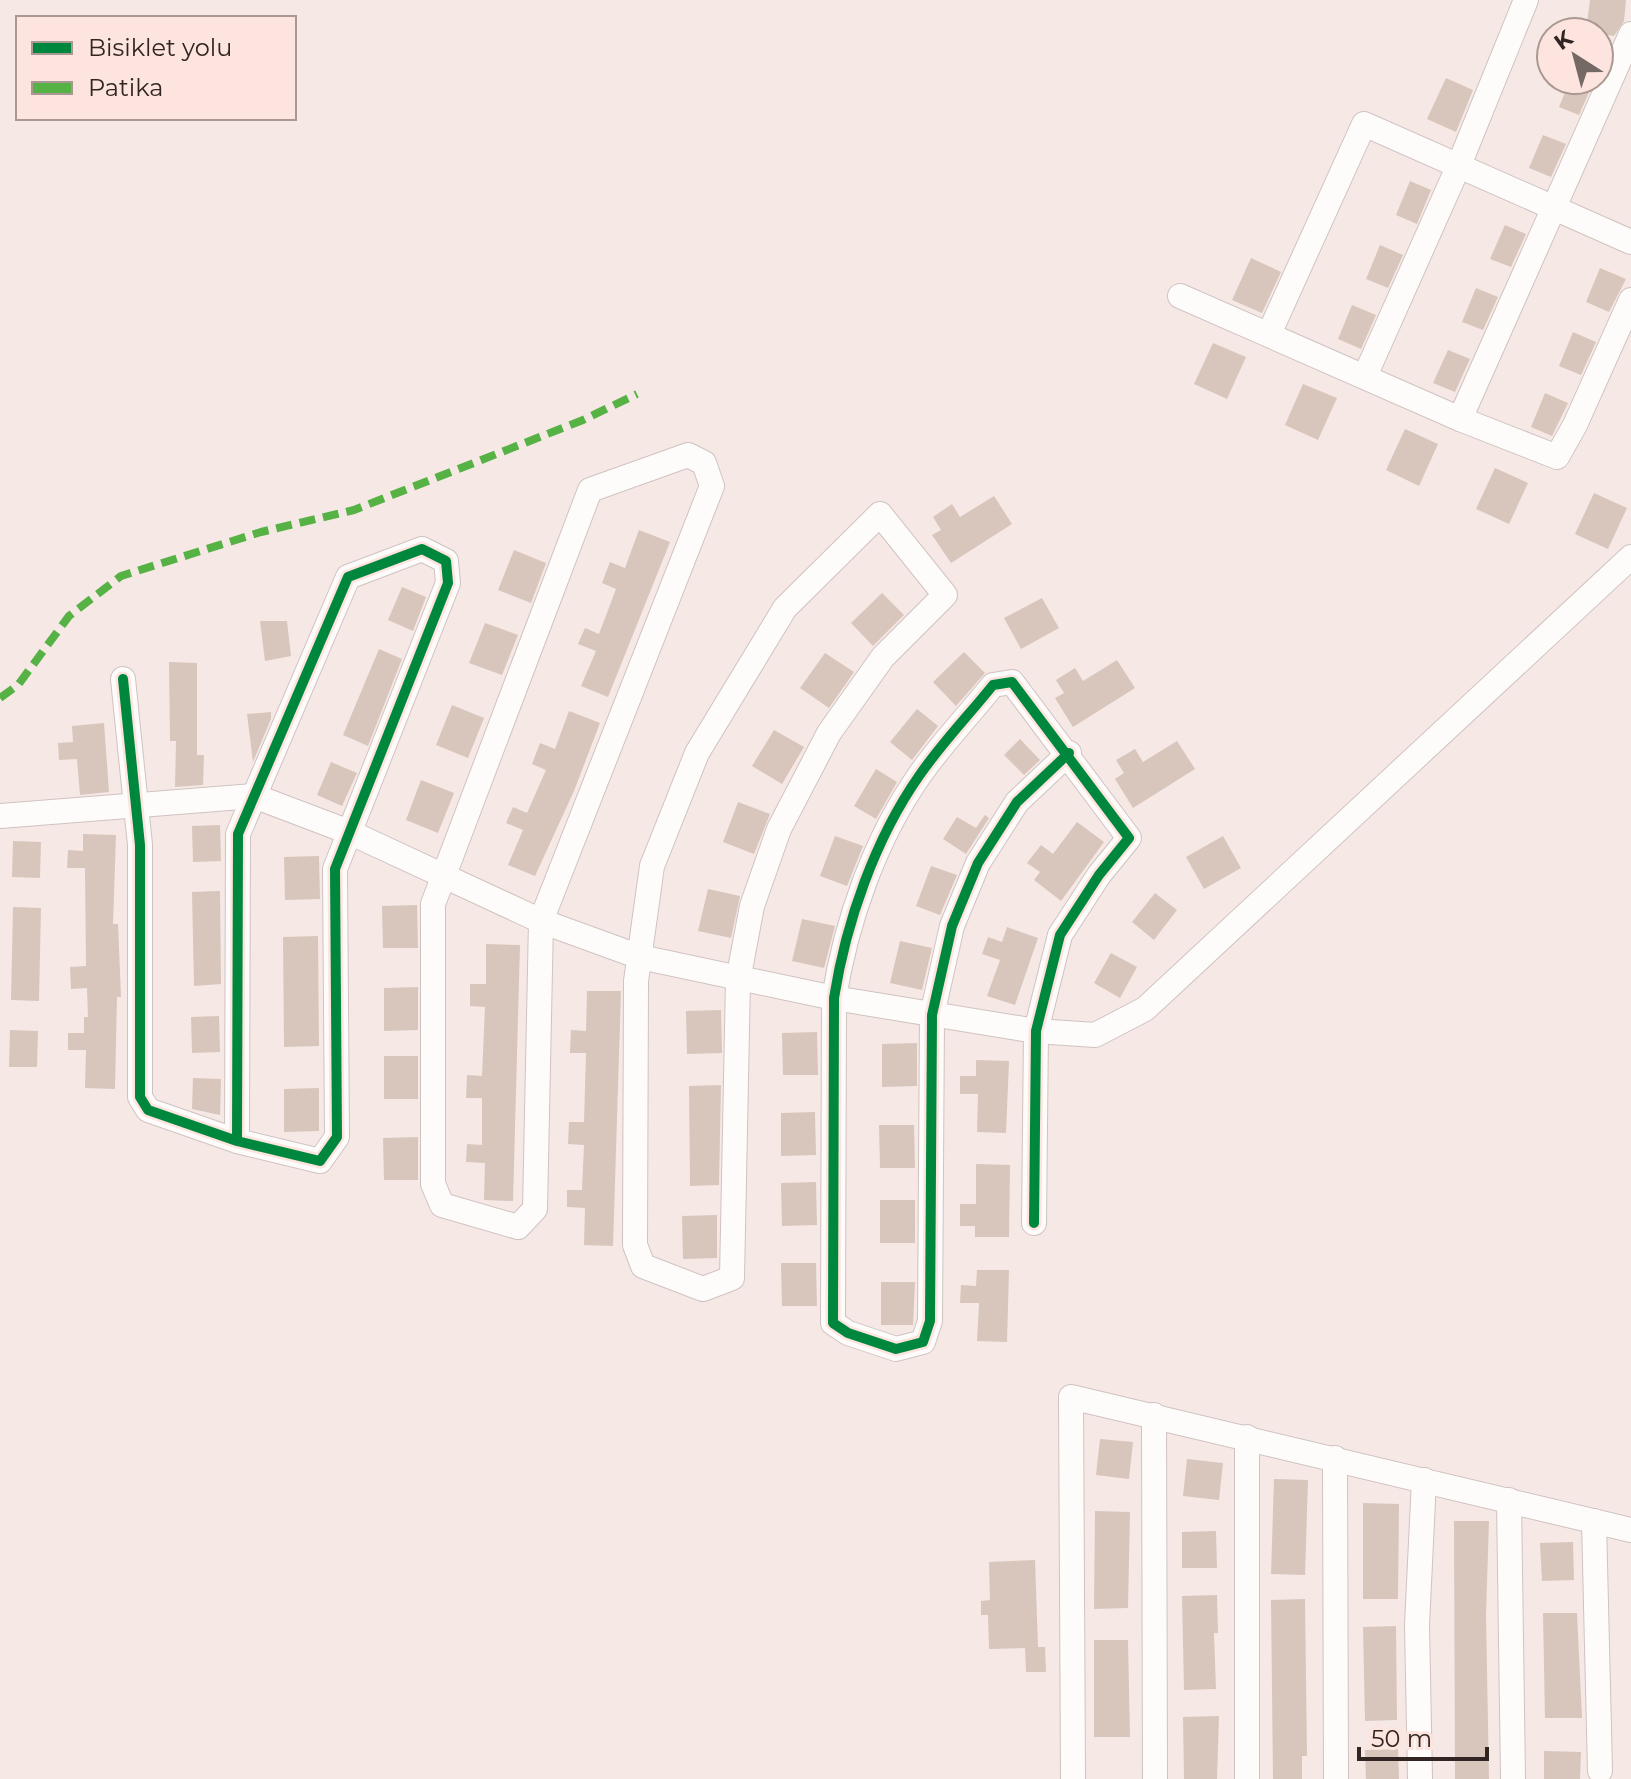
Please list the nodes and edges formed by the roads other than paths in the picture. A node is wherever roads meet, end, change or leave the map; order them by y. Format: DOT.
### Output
graph roads {
  1 [pos="1526,0"];
  2 [pos="1631,34"];
  3 [pos="1459,165"];
  4 [pos="1555,208"];
  5 [pos="1631,242"];
  6 [pos="1180,296"];
  7 [pos="1631,300"];
  8 [pos="1269,334"];
  9 [pos="1365,376"];
  10 [pos="1460,419"];
  11 [pos="1631,557"];
  12 [pos="123,679"];
  13 [pos="1069,753"];
  14 [pos="254,796"];
  15 [pos="134,803"];
  16 [pos="0,816"];
  17 [pos="349,832"];
  18 [pos="442,878"];
  19 [pos="541,921"];
  20 [pos="640,957"];
  21 [pos="738,980"];
  22 [pos="834,998"];
  23 [pos="932,1015"];
  24 [pos="1036,1031"];
  25 [pos="237,1141"];
  26 [pos="1034,1223"];
  27 [pos="1154,1415"];
  28 [pos="1247,1437"];
  29 [pos="1335,1458"];
  30 [pos="1424,1480"];
  31 [pos="1509,1500"];
  32 [pos="1594,1521"];
  33 [pos="1631,1530"];
  34 [pos="1600,1771"];
  35 [pos="1073,1779"];
  36 [pos="1155,1779"];
  37 [pos="1247,1779"];
  38 [pos="1336,1779"];
  39 [pos="1420,1779"];
  40 [pos="1513,1779"];
  1 -- 3 [label="street"];
  2 -- 4 [label="street"];
  3 -- 4 [label="street"];
  3 -- 8 [label="street"];
  3 -- 9 [label="street"];
  4 -- 5 [label="street"];
  4 -- 10 [label="street"];
  6 -- 8 [label="street"];
  7 -- 10 [label="street"];
  8 -- 9 [label="street"];
  9 -- 10 [label="street"];
  11 -- 24 [label="street"];
  12 -- 15 [label="street"];
  13 -- 22 [label="street"];
  13 -- 23 [label="street"];
  13 -- 24 [label="street"];
  14 -- 15 [label="street"];
  14 -- 17 [label="street"];
  14 -- 17 [label="street"];
  14 -- 25 [label="street"];
  15 -- 16 [label="street"];
  15 -- 25 [label="street"];
  17 -- 18 [label="street"];
  17 -- 25 [label="street"];
  18 -- 19 [label="street"];
  18 -- 19 [label="street"];
  18 -- 19 [label="street"];
  19 -- 20 [label="street"];
  20 -- 21 [label="street"];
  20 -- 21 [label="street"];
  20 -- 21 [label="street"];
  21 -- 22 [label="street"];
  22 -- 23 [label="street"];
  22 -- 23 [label="street"];
  23 -- 24 [label="street"];
  24 -- 26 [label="street"];
  27 -- 28 [label="street"];
  27 -- 35 [label="street"];
  27 -- 36 [label="street"];
  28 -- 29 [label="street"];
  28 -- 37 [label="street"];
  29 -- 30 [label="street"];
  29 -- 38 [label="street"];
  30 -- 31 [label="street"];
  30 -- 39 [label="street"];
  31 -- 32 [label="street"];
  31 -- 40 [label="street"];
  32 -- 33 [label="street"];
  32 -- 34 [label="street"];
}
